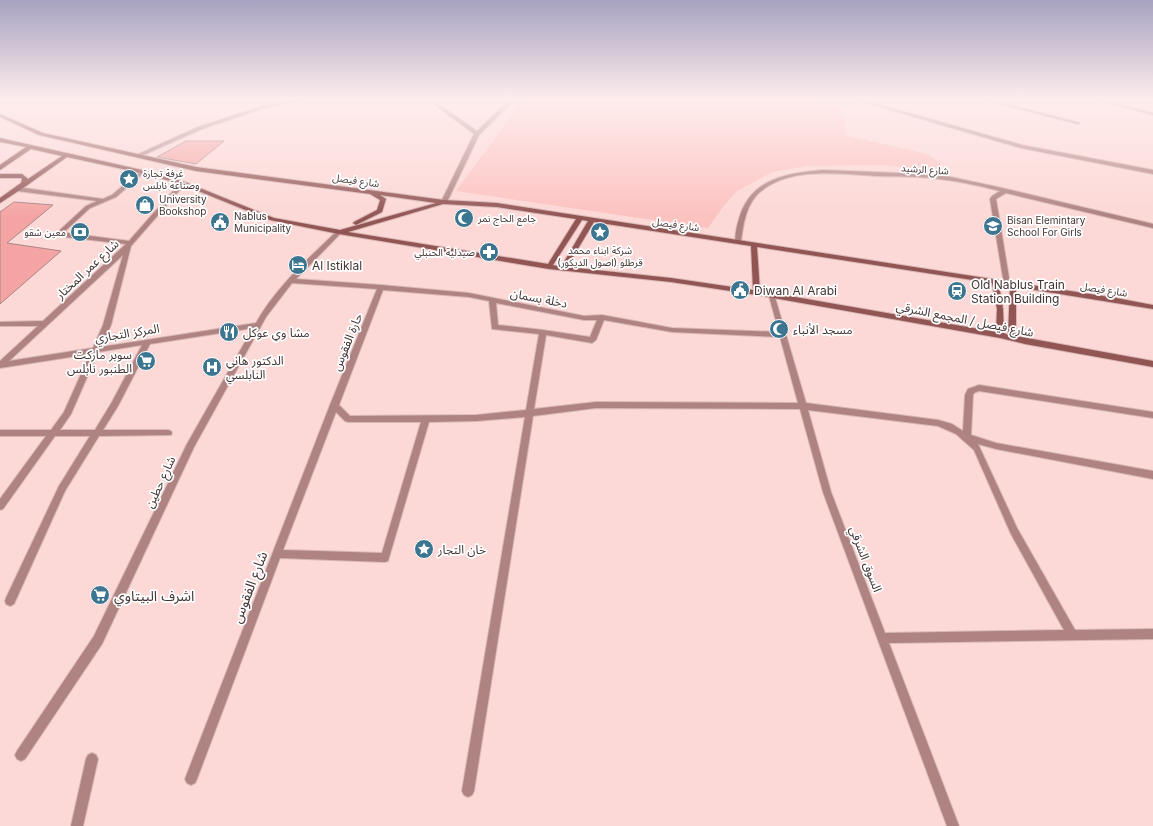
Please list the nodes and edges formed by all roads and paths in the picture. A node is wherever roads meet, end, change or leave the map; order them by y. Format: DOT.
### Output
graph roads {
  1 [pos="61,139"];
  2 [pos="176,139"];
  3 [pos="475,139"];
  4 [pos="995,139"];
  5 [pos="0,140"];
  6 [pos="30,147"];
  7 [pos="66,155"];
  8 [pos="137,156"];
  9 [pos="0,168"];
  10 [pos="142,172"];
  11 [pos="1153,172"];
  12 [pos="0,176"];
  13 [pos="183,183"];
  14 [pos="24,185"];
  15 [pos="17,189"];
  16 [pos="1004,191"];
  17 [pos="370,192"];
  18 [pos="103,200"];
  19 [pos="0,201"];
  20 [pos="444,202"];
  21 [pos="579,219"];
  22 [pos="592,221"];
  23 [pos="1153,226"];
  24 [pos="339,232"];
  25 [pos="738,242"];
  26 [pos="129,244"];
  27 [pos="754,245"];
  28 [pos="549,267"];
  29 [pos="563,269"];
  30 [pos="290,281"];
  31 [pos="995,282"];
  32 [pos="1010,284"];
  33 [pos="381,287"];
  34 [pos="757,293"];
  35 [pos="772,296"];
  36 [pos="492,300"];
  37 [pos="1153,307"];
  38 [pos="602,317"];
  39 [pos="45,323"];
  40 [pos="0,324"];
  41 [pos="258,325"];
  42 [pos="543,332"];
  43 [pos="783,335"];
  44 [pos="1000,335"];
  45 [pos="1012,338"];
  46 [pos="148,342"];
  47 [pos="96,350"];
  48 [pos="1153,364"];
  49 [pos="0,365"];
  50 [pos="334,405"];
  51 [pos="804,406"];
  52 [pos="530,413"];
  53 [pos="1153,415"];
  54 [pos="426,418"];
  55 [pos="0,433"];
  56 [pos="53,433"];
  57 [pos="97,433"];
  58 [pos="168,433"];
  59 [pos="967,437"];
  60 [pos="1153,475"];
  61 [pos="0,506"];
  62 [pos="277,554"];
  63 [pos="10,601"];
  64 [pos="1153,634"];
  65 [pos="1072,635"];
  66 [pos="882,638"];
  67 [pos="21,755"];
  68 [pos="92,759"];
  69 [pos="190,779"];
  70 [pos="468,791"];
  71 [pos="77,826"];
  72 [pos="952,826"];
  1 -- 8 [label="main road, شارع فيصل"];
  2 -- 8 [label="street"];
  3 -- 20 [label="street"];
  4 -- 11 [label="street"];
  5 -- 6 [label="main road, شارع فيصل / المجمع الشرقي"];
  6 -- 7 [label="main road, شارع فيصل / المجمع الشرقي"];
  6 -- 9 [label="main road"];
  7 -- 10 [label="main road, شارع فيصل / المجمع الشرقي"];
  7 -- 14 [label="main road"];
  8 -- 17 [label="main road, شارع فيصل"];
  10 -- 13 [label="main road, شارع فيصل / المجمع الشرقي"];
  10 -- 18 [label="street"];
  12 -- 14 [label="main road"];
  13 -- 24 [label="main road, شارع فيصل / المجمع الشرقي"];
  13 -- 26 [label="street, شارع عمر المختار"];
  14 -- 15 [label="main road"];
  15 -- 18 [label="street"];
  15 -- 19 [label="main road"];
  16 -- 23 [label="street, شارع الرشيد"];
  16 -- 25 [label="street, شارع الرشيد"];
  16 -- 32 [label="street"];
  17 -- 20 [label="main road, شارع فيصل"];
  17 -- 24 [label="main road"];
  18 -- 26 [label="street"];
  20 -- 21 [label="main road, شارع فيصل"];
  20 -- 24 [label="main road"];
  21 -- 22 [label="main road, شارع فيصل"];
  21 -- 28 [label="main road"];
  22 -- 25 [label="main road, شارع فيصل"];
  22 -- 29 [label="main road"];
  24 -- 28 [label="main road, شارع فيصل / المجمع الشرقي"];
  24 -- 30 [label="street, شارع حطين"];
  25 -- 27 [label="main road, شارع فيصل"];
  26 -- 39 [label="street, شارع عمر المختار"];
  26 -- 47 [label="street"];
  27 -- 31 [label="main road, شارع فيصل"];
  27 -- 34 [label="main road"];
  28 -- 29 [label="main road, شارع فيصل / المجمع الشرقي"];
  29 -- 34 [label="main road, شارع فيصل / المجمع الشرقي"];
  30 -- 33 [label="street, دخلة بسمان"];
  30 -- 41 [label="street, شارع حطين"];
  31 -- 32 [label="main road, شارع فيصل"];
  31 -- 44 [label="main road"];
  32 -- 37 [label="main road, شارع فيصل"];
  32 -- 45 [label="main road"];
  33 -- 36 [label="street, دخلة بسمان"];
  33 -- 50 [label="street, حارة الفقوس"];
  34 -- 35 [label="main road, شارع فيصل / المجمع الشرقي"];
  35 -- 43 [label="street, السوق الشرقي"];
  35 -- 44 [label="main road, شارع فيصل / المجمع الشرقي"];
  36 -- 38 [label="street, دخلة بسمان"];
  36 -- 42 [label="street"];
  38 -- 42 [label="street"];
  38 -- 43 [label="street, دخلة بسمان"];
  39 -- 40 [label="street"];
  39 -- 49 [label="street, شارع عمر المختار"];
  41 -- 46 [label="street, المركز التجاري"];
  41 -- 67 [label="street, شارع حطين"];
  42 -- 52 [label="street"];
  43 -- 51 [label="street, السوق الشرقي"];
  44 -- 45 [label="main road, شارع فيصل / المجمع الشرقي"];
  45 -- 48 [label="main road, شارع فيصل / المجمع الشرقي"];
  46 -- 47 [label="street, المركز التجاري"];
  46 -- 57 [label="street"];
  47 -- 49 [label="street, المركز التجاري"];
  47 -- 56 [label="street"];
  50 -- 54 [label="street"];
  50 -- 62 [label="street, شارع الفقوس"];
  51 -- 52 [label="street"];
  51 -- 59 [label="street"];
  51 -- 66 [label="street, السوق الشرقي"];
  52 -- 54 [label="street"];
  52 -- 70 [label="street"];
  53 -- 59 [label="street"];
  54 -- 62 [label="street"];
  55 -- 56 [label="street"];
  56 -- 57 [label="street"];
  56 -- 61 [label="street"];
  57 -- 58 [label="street"];
  57 -- 63 [label="street"];
  59 -- 60 [label="street"];
  59 -- 65 [label="street"];
  62 -- 69 [label="street, شارع الفقوس"];
  64 -- 65 [label="street"];
  65 -- 66 [label="street"];
  66 -- 72 [label="street, السوق الشرقي"];
  68 -- 71 [label="street"];
}
